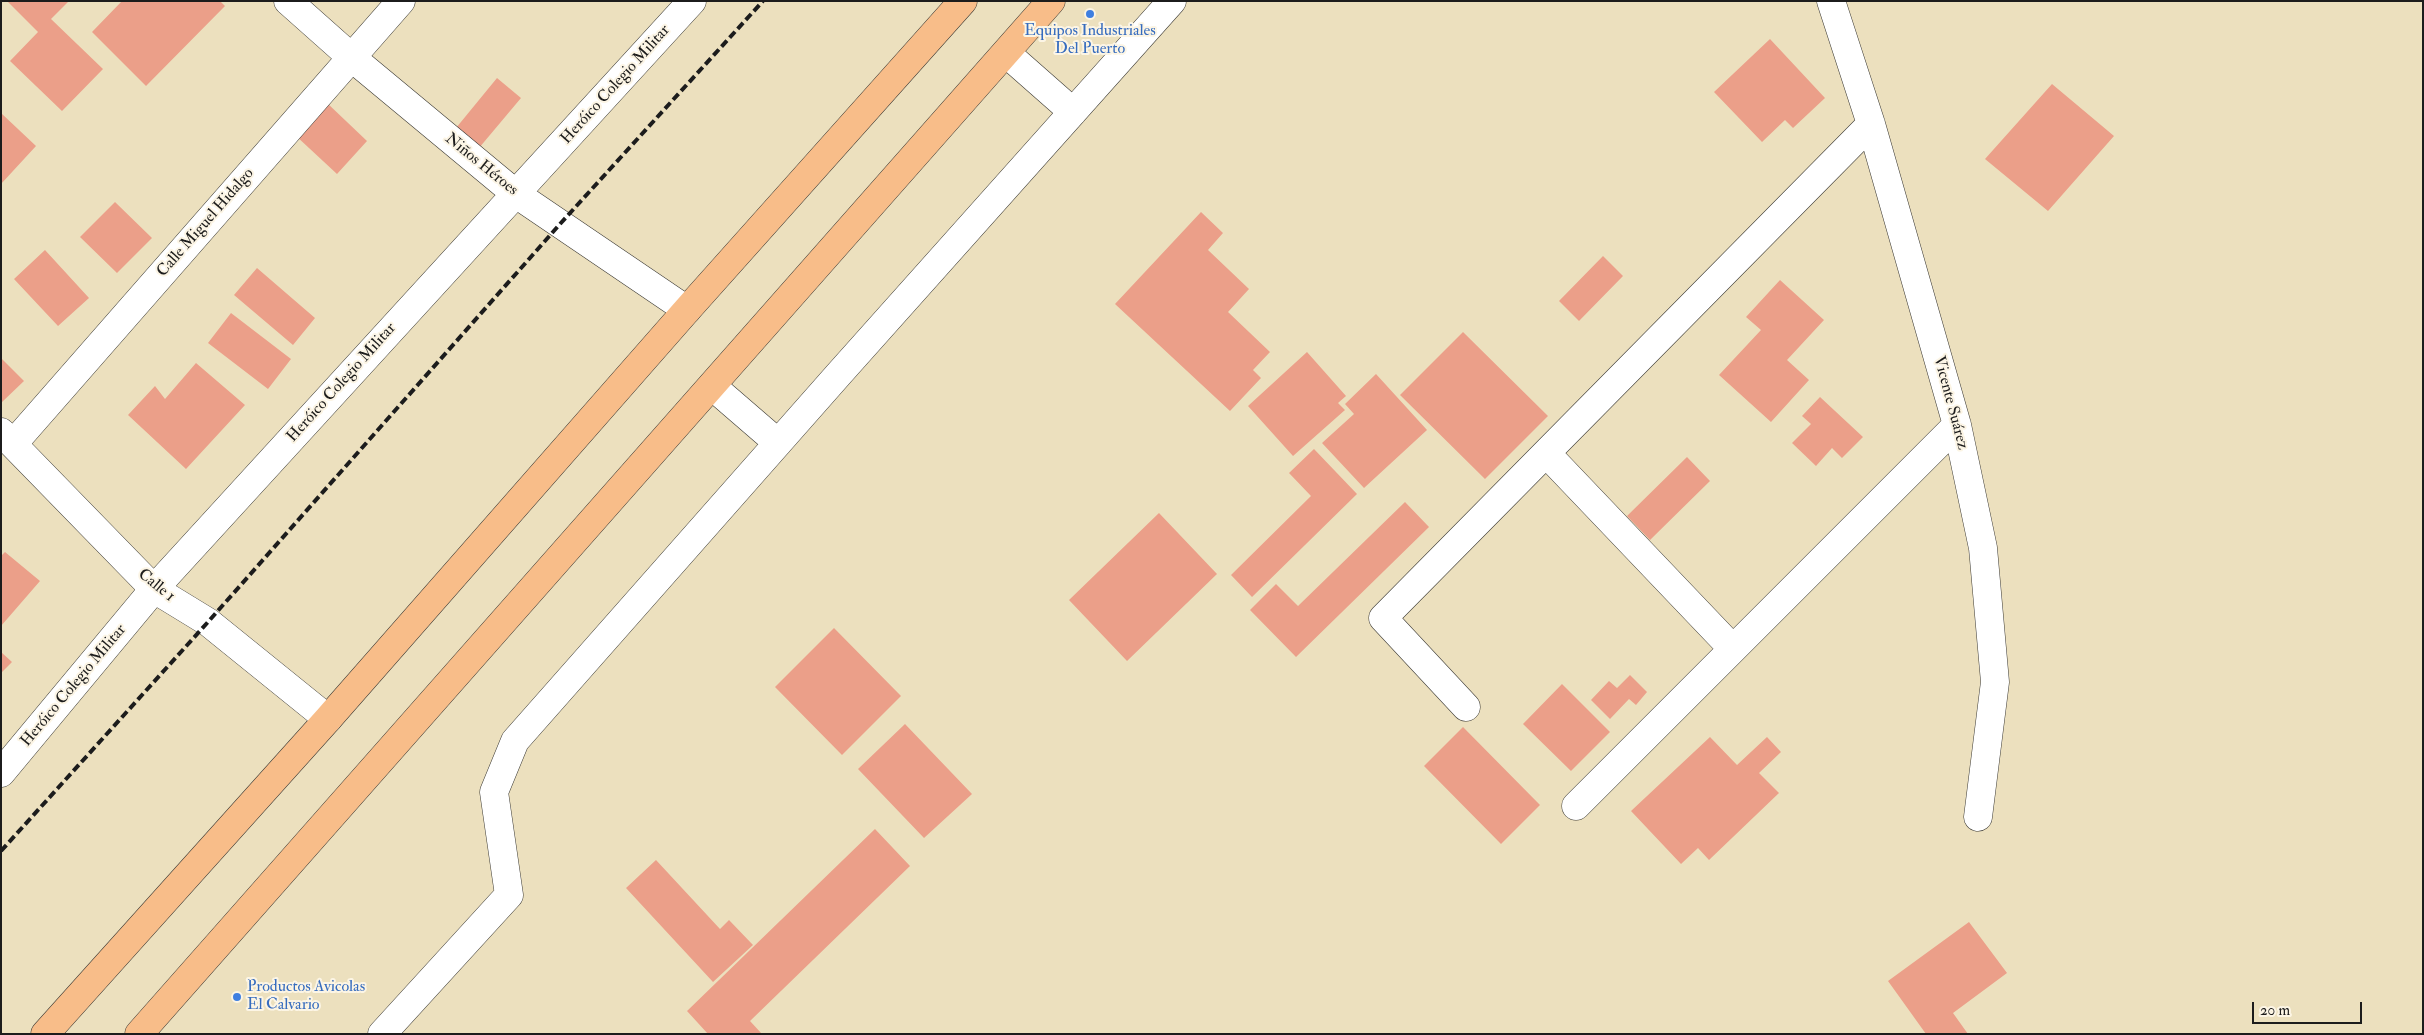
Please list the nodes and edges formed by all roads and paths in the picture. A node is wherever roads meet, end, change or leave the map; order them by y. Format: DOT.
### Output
graph roads {
  1 [pos="288,1"];
  2 [pos="401,1"];
  3 [pos="692,1"];
  4 [pos="962,1"];
  5 [pos="1051,1"];
  6 [pos="1172,1"];
  7 [pos="1838,6"];
  8 [pos="1006,53"];
  9 [pos="351,57"];
  10 [pos="1073,112"];
  11 [pos="1871,124"];
  12 [pos="516,194"];
  13 [pos="687,310"];
  14 [pos="712,386"];
  15 [pos="1958,425"];
  16 [pos="7,438"];
  17 [pos="778,443"];
  18 [pos="1546,454"];
  19 [pos="154,589"];
  20 [pos="1733,649"];
  21 [pos="1466,707"];
  22 [pos="328,719"];
  23 [pos="1,773"];
  24 [pos="1576,806"];
  25 [pos="1978,817"];
  26 [pos="45,1034"];
  27 [pos="139,1034"];
  28 [pos="382,1034"];
  1 -- 9 [label="street, Niños Héroes"];
  2 -- 9 [label="street, Calle Miguel Hidalgo"];
  3 -- 12 [label="street, Heróico Colegio Militar"];
  4 -- 13 [label="main road"];
  5 -- 8 [label="main road"];
  6 -- 10 [label="street"];
  7 -- 11 [label="street, Vicente Suárez"];
  8 -- 10 [label="street"];
  8 -- 14 [label="main road"];
  9 -- 12 [label="street, Niños Héroes"];
  9 -- 16 [label="street, Calle Miguel Hidalgo"];
  10 -- 17 [label="street"];
  11 -- 15 [label="street, Vicente Suárez"];
  11 -- 18 [label="street"];
  12 -- 13 [label="street, Niños Héroes"];
  12 -- 19 [label="street, Heróico Colegio Militar"];
  13 -- 22 [label="main road"];
  14 -- 17 [label="street"];
  14 -- 27 [label="main road"];
  15 -- 20 [label="street"];
  15 -- 25 [label="street, Vicente Suárez"];
  16 -- 19 [label="street, Calle 1"];
  17 -- 28 [label="street"];
  18 -- 20 [label="street"];
  18 -- 21 [label="street"];
  19 -- 22 [label="street, Calle 1"];
  19 -- 23 [label="street, Heróico Colegio Militar"];
  20 -- 24 [label="street"];
  22 -- 26 [label="main road"];
}
